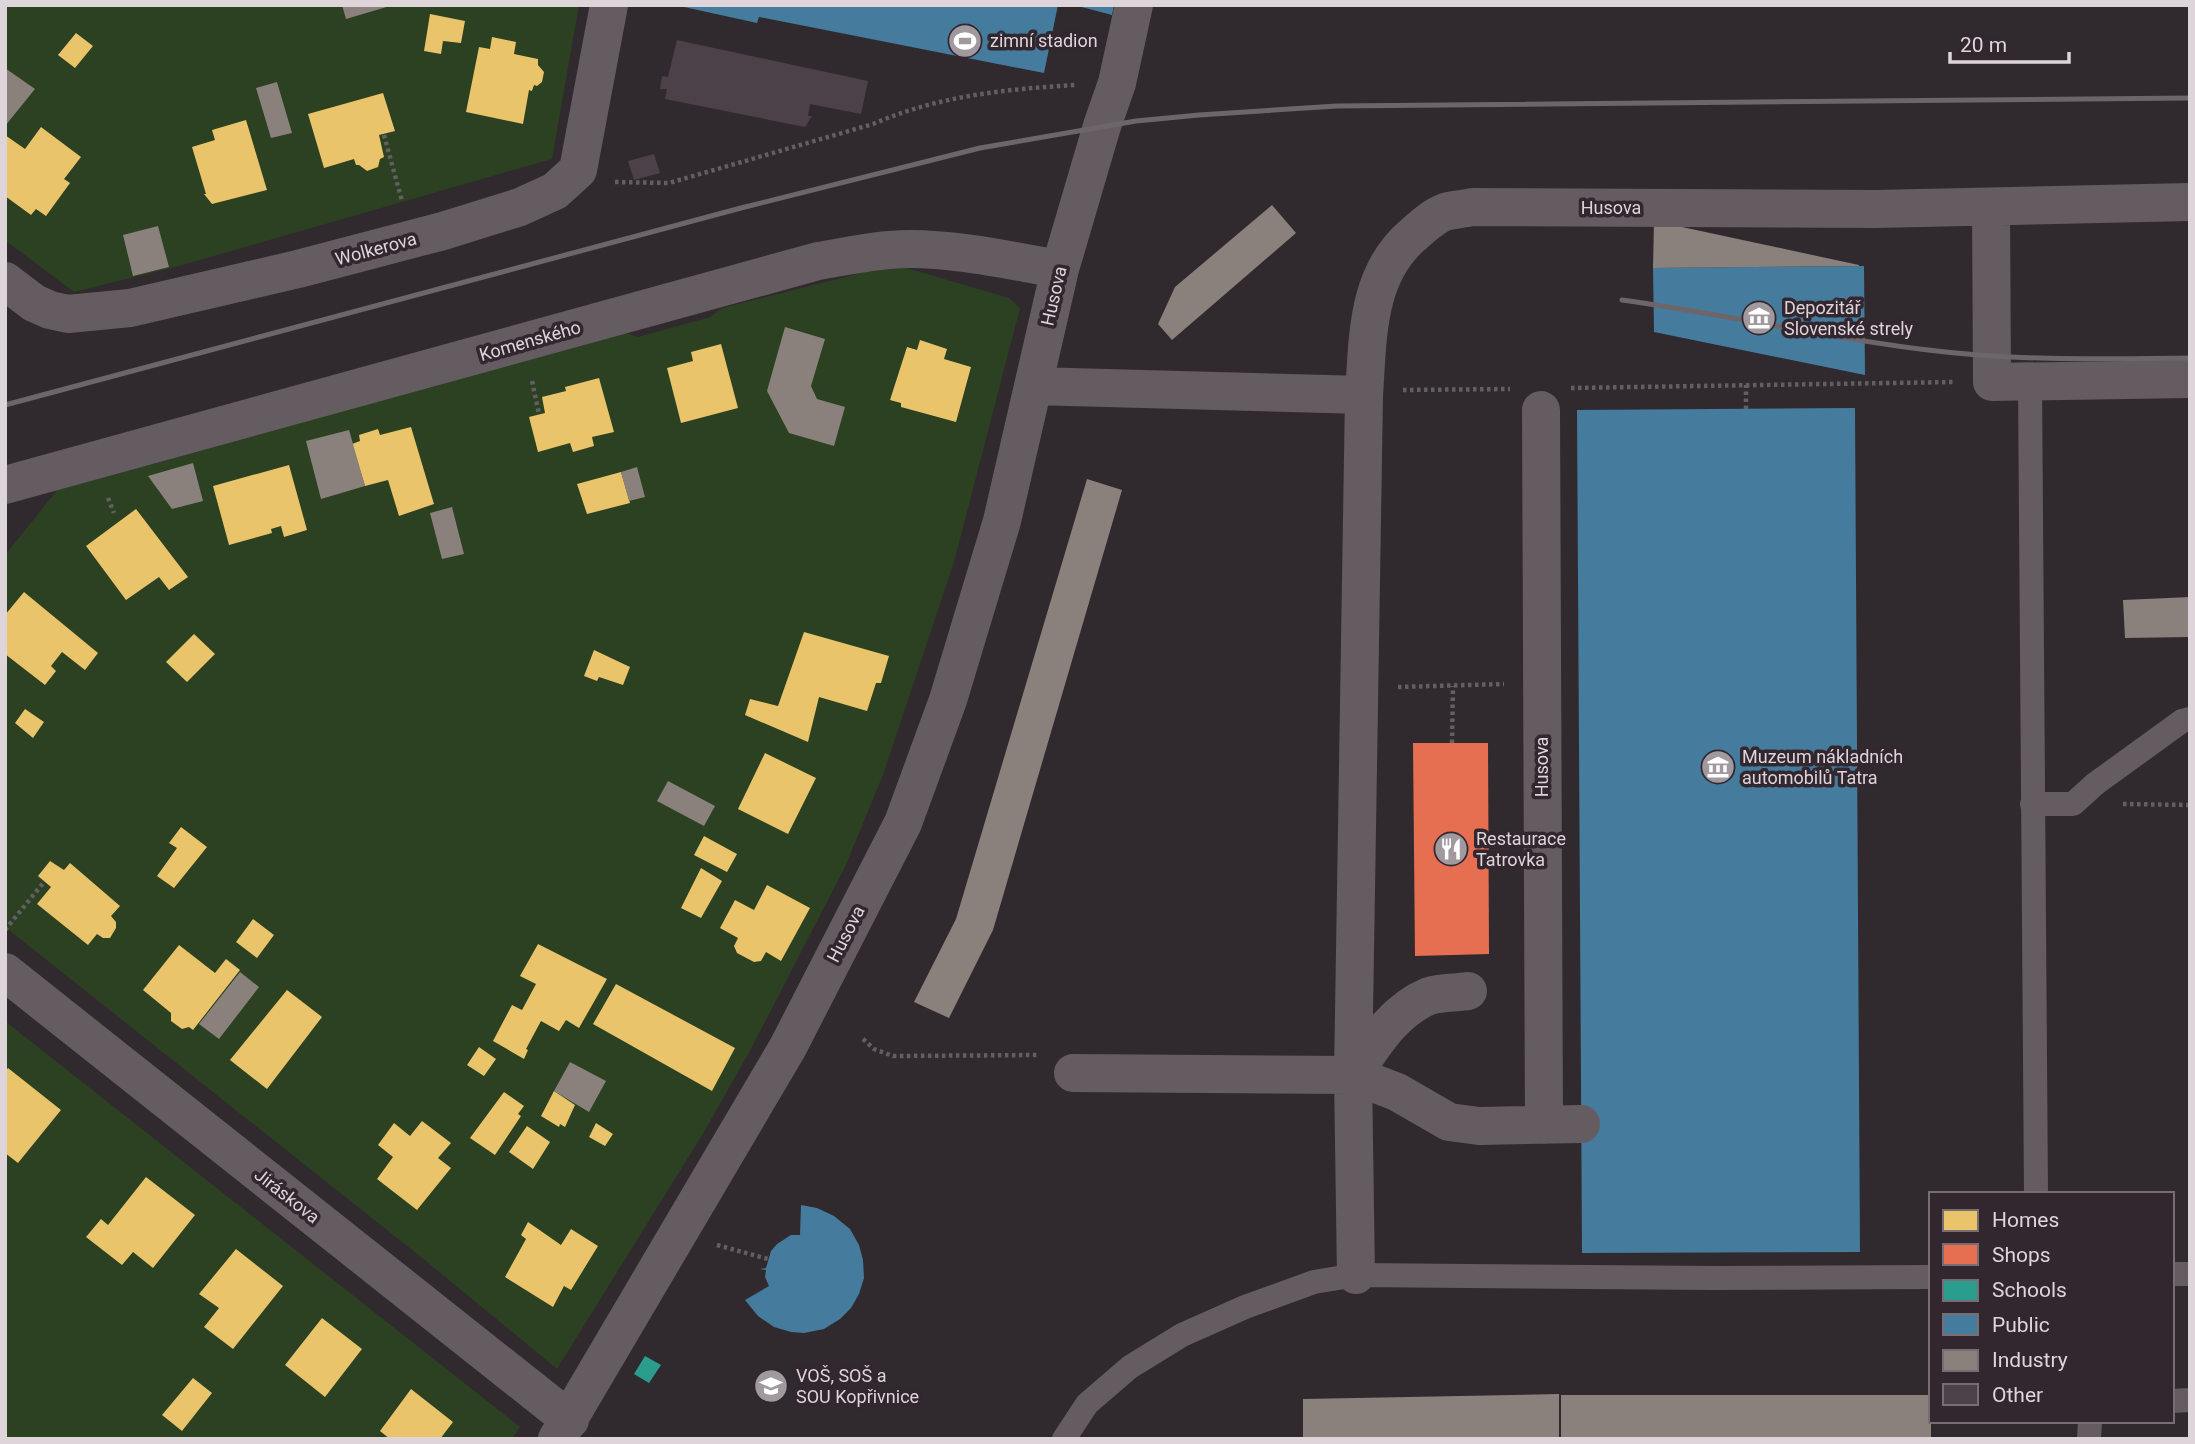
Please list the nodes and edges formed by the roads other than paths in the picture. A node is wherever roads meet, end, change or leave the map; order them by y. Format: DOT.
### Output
graph roads {
  1 [pos="610,5"];
  2 [pos="1134,5"];
  3 [pos="2190,202"];
  4 [pos="1991,208"];
  5 [pos="1060,269"];
  6 [pos="9,293"];
  7 [pos="2190,379"];
  8 [pos="2030,382"];
  9 [pos="1033,386"];
  10 [pos="1381,393"];
  11 [pos="1531,397"];
  12 [pos="5,485"];
  13 [pos="2190,719"];
  14 [pos="2032,804"];
  15 [pos="5,972"];
  16 [pos="1468,991"];
  17 [pos="1073,1073"];
  18 [pos="1353,1075"];
  19 [pos="1581,1124"];
  20 [pos="1544,1125"];
  21 [pos="2036,1192"];
  22 [pos="1356,1275"];
  23 [pos="1929,1277"];
  24 [pos="563,1429"];
  25 [pos="1064,1439"];
  1 -- 6 [label="street, Wolkerova"];
  2 -- 5 [label="street, Husova"];
  3 -- 4 [label="street, Husova"];
  4 -- 8 [label="street"];
  4 -- 10 [label="street, Husova"];
  5 -- 9 [label="street, Husova"];
  5 -- 12 [label="street, Komenského"];
  7 -- 8 [label="street"];
  8 -- 14 [label="lane"];
  9 -- 10 [label="street"];
  9 -- 24 [label="street, Husova"];
  10 -- 18 [label="street, Husova"];
  11 -- 20 [label="street, Husova"];
  13 -- 14 [label="lane"];
  14 -- 21 [label="lane"];
  15 -- 24 [label="street, Jiráskova"];
  16 -- 18 [label="street"];
  17 -- 18 [label="street"];
  18 -- 20 [label="street"];
  18 -- 22 [label="street, Husova"];
  19 -- 20 [label="street"];
  22 -- 23 [label="lane"];
  22 -- 25 [label="lane"];
}
